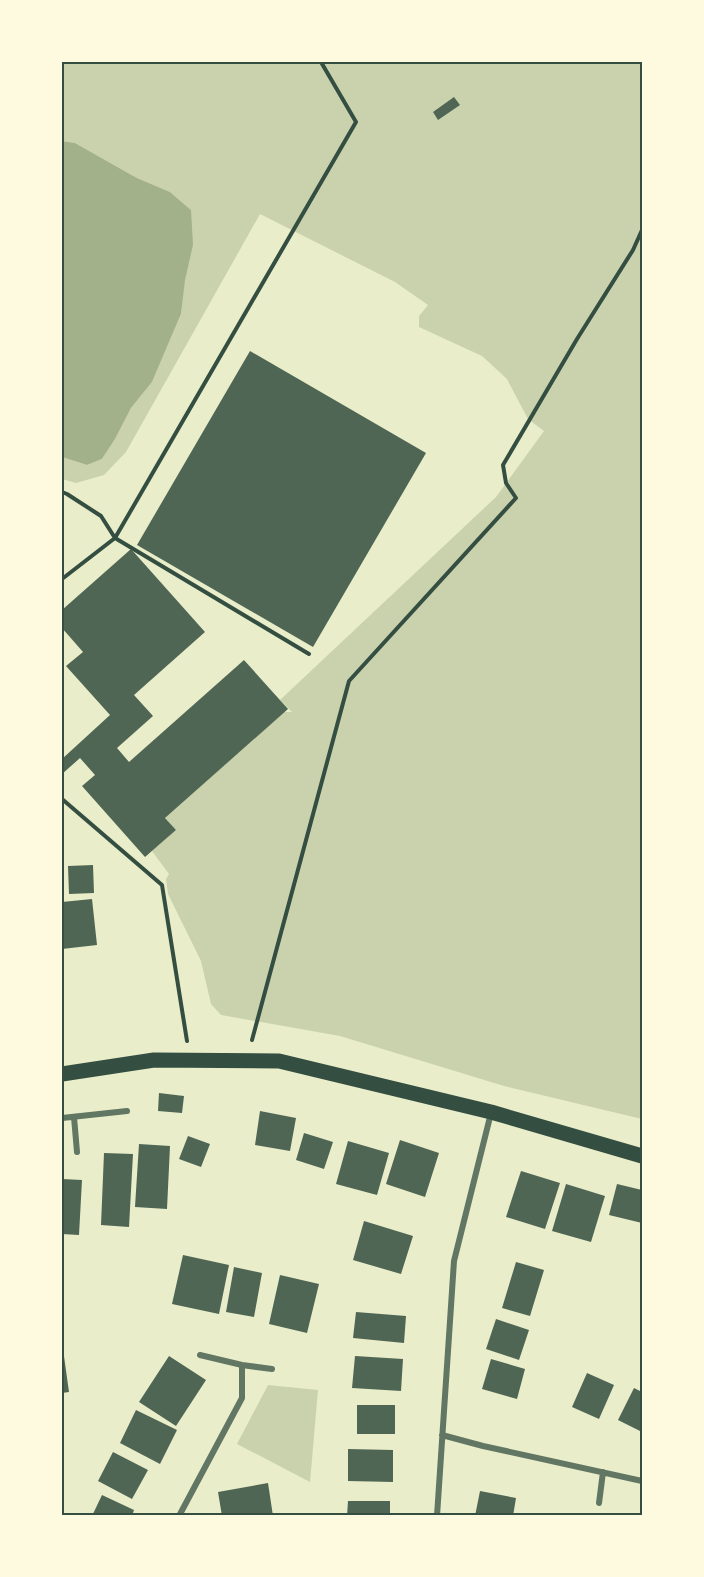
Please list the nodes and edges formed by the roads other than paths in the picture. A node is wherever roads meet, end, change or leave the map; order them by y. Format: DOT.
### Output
graph roads {
  1 [pos="62,1074"];
  2 [pos="127,1111"];
  3 [pos="491,1112"];
  4 [pos="74,1117"];
  5 [pos="62,1119"];
  6 [pos="77,1152"];
  7 [pos="642,1156"];
  8 [pos="200,1355"];
  9 [pos="242,1365"];
  10 [pos="272,1368"];
  11 [pos="442,1435"];
  12 [pos="603,1472"];
  13 [pos="642,1481"];
  14 [pos="599,1503"];
  15 [pos="179,1515"];
  16 [pos="437,1515"];
  1 -- 3 [label="main road"];
  2 -- 4 [label="street"];
  3 -- 7 [label="main road"];
  3 -- 11 [label="street"];
  4 -- 5 [label="street"];
  4 -- 6 [label="street"];
  8 -- 9 [label="street"];
  9 -- 10 [label="street"];
  9 -- 15 [label="street"];
  11 -- 12 [label="street"];
  11 -- 16 [label="street"];
  12 -- 13 [label="street"];
  12 -- 14 [label="street"];
}
